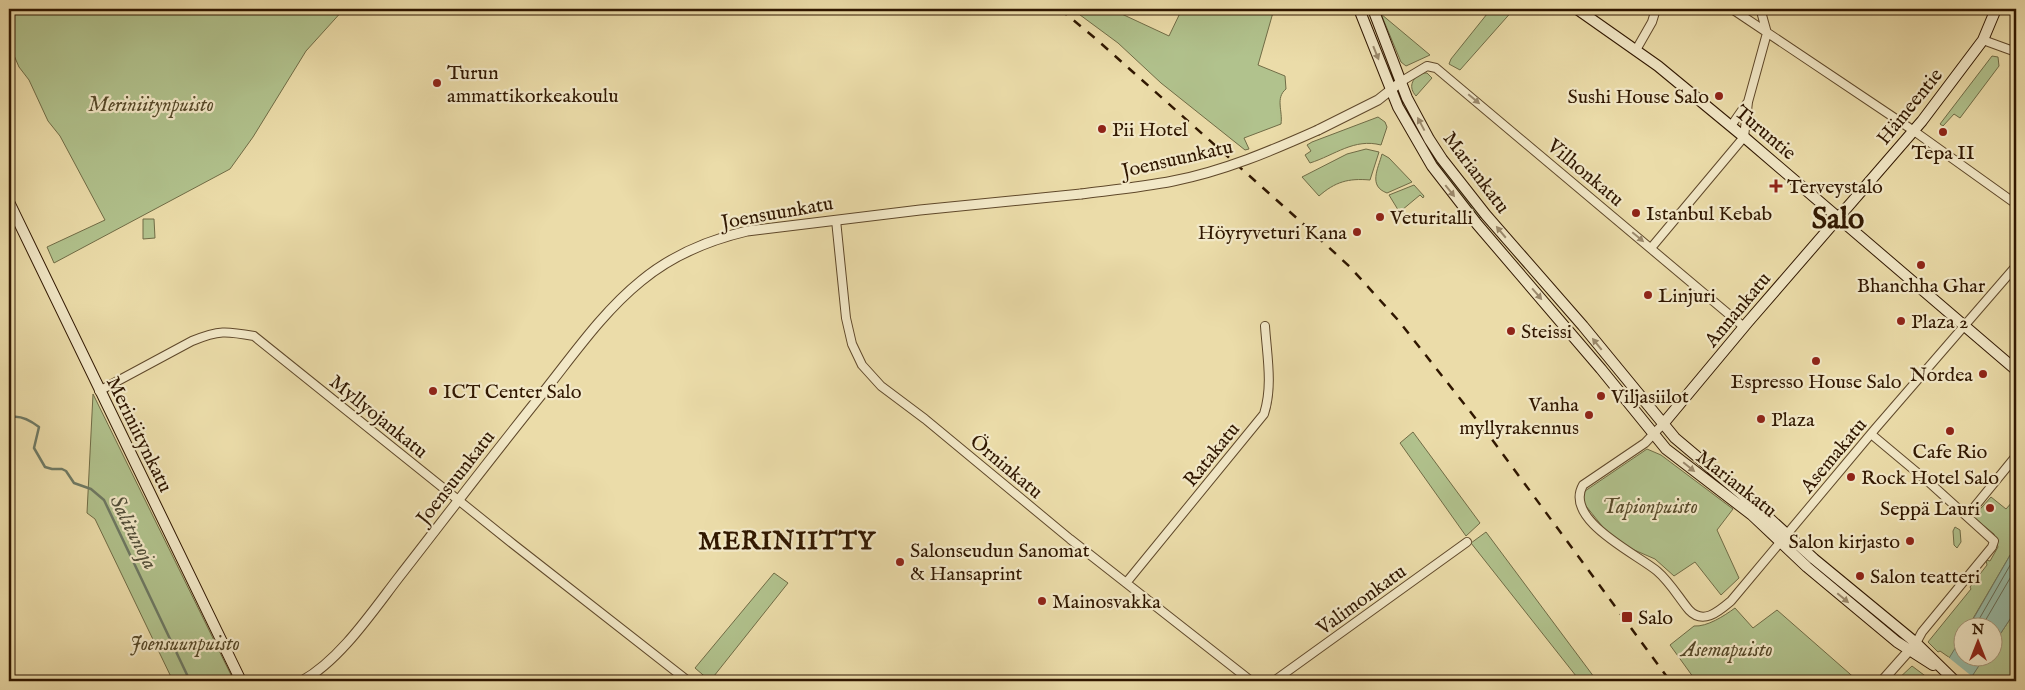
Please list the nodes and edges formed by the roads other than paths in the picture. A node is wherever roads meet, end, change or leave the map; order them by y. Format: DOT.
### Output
graph roads {
  1 [pos="1359,9"];
  2 [pos="1373,9"];
  3 [pos="1577,9"];
  4 [pos="1656,9"];
  5 [pos="1732,9"];
  6 [pos="1763,9"];
  7 [pos="1996,9"];
  8 [pos="1767,33"];
  9 [pos="1984,40"];
  10 [pos="1636,50"];
  11 [pos="2016,52"];
  12 [pos="1402,81"];
  13 [pos="1391,90"];
  14 [pos="1748,102"];
  15 [pos="1731,126"];
  16 [pos="1914,131"];
  17 [pos="1744,136"];
  18 [pos="9,202"];
  19 [pos="2016,204"];
  20 [pos="1838,218"];
  21 [pos="836,220"];
  22 [pos="1651,248"];
  23 [pos="2016,266"];
  24 [pos="1965,324"];
  25 [pos="1265,326"];
  26 [pos="1744,327"];
  27 [pos="2016,370"];
  28 [pos="99,391"];
  29 [pos="1663,424"];
  30 [pos="1653,434"];
  31 [pos="1871,434"];
  32 [pos="2016,456"];
  33 [pos="458,500"];
  34 [pos="1967,516"];
  35 [pos="1785,538"];
  36 [pos="1467,542"];
  37 [pos="1126,583"];
  38 [pos="1912,647"];
  39 [pos="241,681"];
  40 [pos="302,681"];
  41 [pos="688,681"];
  42 [pos="1251,681"];
  43 [pos="1274,681"];
  44 [pos="1882,681"];
  45 [pos="1955,681"];
  1 -- 13 [label="main road, Mariankatu, one-way"];
  2 -- 12 [label="main road, Mariankatu"];
  3 -- 10 [label="main road, Turuntie"];
  4 -- 10 [label="street"];
  5 -- 8 [label="street"];
  6 -- 8 [label="street"];
  7 -- 9 [label="main road, Hämeentie"];
  8 -- 14 [label="street"];
  8 -- 16 [label="street"];
  9 -- 11 [label="street"];
  9 -- 16 [label="main road, Hämeentie"];
  10 -- 15 [label="main road, Turuntie"];
  12 -- 13 [label="street, Joensuunkatu"];
  12 -- 22 [label="street, Vilhonkatu, one-way"];
  29 -- 12 [label="main road, Mariankatu, one-way"];
  13 -- 21 [label="street, Joensuunkatu, bridge"];
  13 -- 30 [label="main road, Mariankatu, one-way"];
  14 -- 15 [label="street"];
  14 -- 17 [label="street"];
  15 -- 17 [label="main road, Turuntie"];
  16 -- 19 [label="street"];
  16 -- 20 [label="main road, Hämeentie"];
  17 -- 20 [label="main road, Turuntie"];
  17 -- 22 [label="street"];
  18 -- 28 [label="main road, Meriniitynkatu"];
  20 -- 24 [label="main road, Turuntie"];
  20 -- 26 [label="main road, Annankatu"];
  21 -- 33 [label="street, Joensuunkatu"];
  21 -- 37 [label="street, Örninkatu"];
  22 -- 26 [label="street, Vilhonkatu"];
  23 -- 24 [label="street, Asemakatu"];
  24 -- 27 [label="main road, Turuntie"];
  24 -- 31 [label="street, Asemakatu"];
  25 -- 37 [label="street, Ratakatu"];
  26 -- 29 [label="main road, Annankatu"];
  28 -- 33 [label="street, Myllyojankatu"];
  28 -- 39 [label="main road, Meriniitynkatu"];
  29 -- 30 [label="street, Asemakatu"];
  29 -- 35 [label="main road, Mariankatu"];
  30 -- 35 [label="main road, Mariankatu, one-way"];
  30 -- 35 [label="street, Asemakatu"];
  31 -- 34 [label="street"];
  31 -- 35 [label="street, Asemakatu"];
  32 -- 34 [label="street"];
  33 -- 40 [label="street, Joensuunkatu"];
  33 -- 41 [label="street, Myllyojankatu"];
  34 -- 38 [label="street"];
  35 -- 38 [label="main road, Mariankatu"];
  36 -- 43 [label="street, Valimonkatu"];
  37 -- 42 [label="street, Örninkatu"];
  38 -- 44 [label="street"];
  38 -- 45 [label="main road, Mariankatu"];
}
